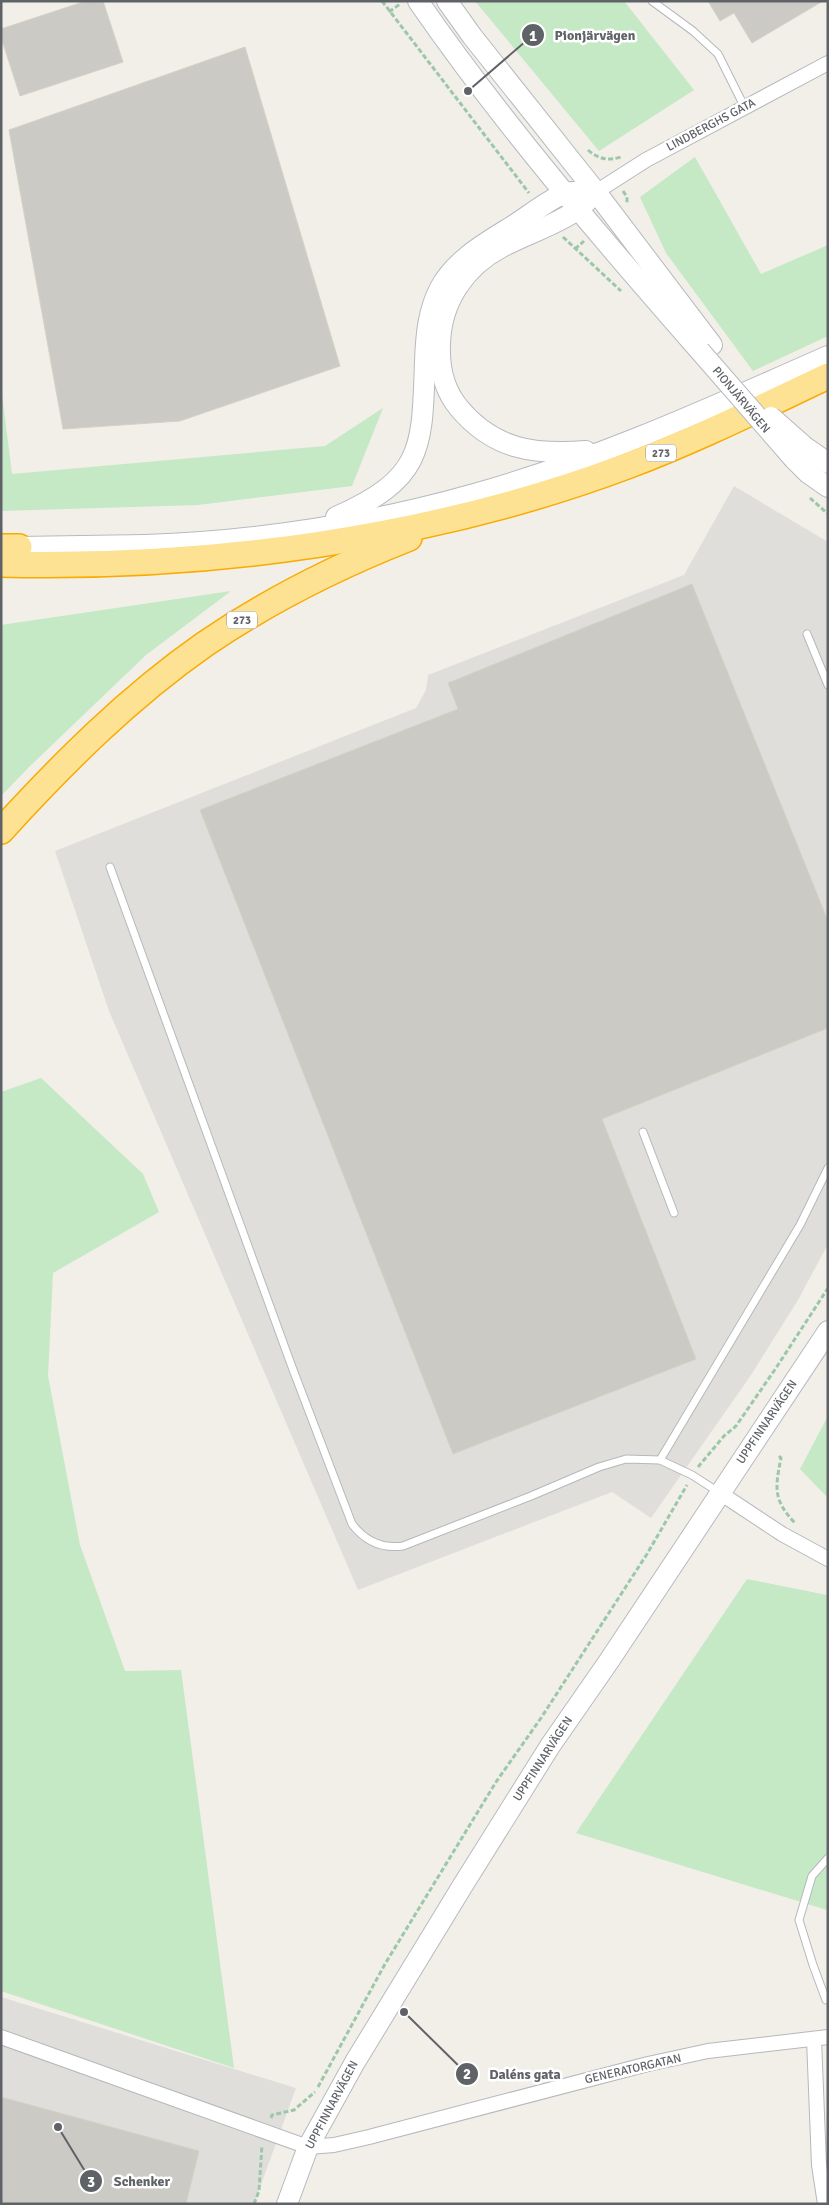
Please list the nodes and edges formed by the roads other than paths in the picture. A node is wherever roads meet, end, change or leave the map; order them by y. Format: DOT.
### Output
graph roads {
  1 [pos="418,1"];
  2 [pos="447,1"];
  3 [pos="652,1"];
  4 [pos="828,63"];
  5 [pos="745,108"];
  6 [pos="596,192"];
  7 [pos="566,194"];
  8 [pos="578,210"];
  9 [pos="545,216"];
  10 [pos="706,348"];
  11 [pos="828,356"];
  12 [pos="828,376"];
  13 [pos="828,387"];
  14 [pos="764,406"];
  15 [pos="613,449"];
  16 [pos="799,453"];
  17 [pos="828,463"];
  18 [pos="828,487"];
  19 [pos="468,516"];
  20 [pos="309,528"];
  21 [pos="10,546"];
  22 [pos="1,564"];
  23 [pos="807,634"];
  24 [pos="828,685"];
  25 [pos="1,831"];
  26 [pos="110,866"];
  27 [pos="643,1132"];
  28 [pos="828,1168"];
  29 [pos="674,1213"];
  30 [pos="828,1332"];
  31 [pos="660,1460"];
  32 [pos="720,1493"];
  33 [pos="828,1558"];
  34 [pos="828,1858"];
  35 [pos="826,2000"];
  36 [pos="1,2037"];
  37 [pos="821,2038"];
  38 [pos="308,2147"];
  39 [pos="287,2204"];
  40 [pos="825,2204"];
  1 -- 7 [label="main road, PIONJÄRVÄGEN"];
  2 -- 6 [label="main road, PIONJÄRVÄGEN"];
  3 -- 5 [label="lane"];
  4 -- 5 [label="street, LINDBERGHS GATA"];
  5 -- 6 [label="street, LINDBERGHS GATA"];
  6 -- 7 [label="main road"];
  6 -- 8 [label="main road, 273"];
  6 -- 10 [label="main road, PIONJÄRVÄGEN"];
  7 -- 8 [label="main road, PIONJÄRVÄGEN"];
  7 -- 9 [label="main road"];
  8 -- 9 [label="main road, 273"];
  8 -- 10 [label="main road, PIONJÄRVÄGEN"];
  9 -- 15 [label="main road, 273"];
  9 -- 20 [label="main road"];
  10 -- 16 [label="main road, PIONJÄRVÄGEN, bridge"];
  11 -- 15 [label="main road, 273"];
  12 -- 14 [label="highway, 273"];
  13 -- 14 [label="highway"];
  14 -- 19 [label="highway, 273"];
  15 -- 20 [label="main road, 273"];
  16 -- 17 [label="main road, PIONJÄRVÄGEN"];
  16 -- 18 [label="main road, PIONJÄRVÄGEN"];
  19 -- 22 [label="highway"];
  19 -- 25 [label="highway, 273"];
  20 -- 21 [label="main road, 273"];
  23 -- 24 [label="lane"];
  26 -- 31 [label="lane"];
  27 -- 29 [label="lane"];
  28 -- 31 [label="lane"];
  30 -- 32 [label="main road, UPPFINNARVÄGEN"];
  31 -- 32 [label="lane"];
  32 -- 33 [label="street"];
  32 -- 38 [label="main road, UPPFINNARVÄGEN"];
  34 -- 35 [label="lane"];
  36 -- 38 [label="street"];
  37 -- 38 [label="street, GENERATORGATAN"];
  37 -- 40 [label="street, GENERATORGATAN"];
  38 -- 39 [label="main road, UPPFINNARVÄGEN"];
}
